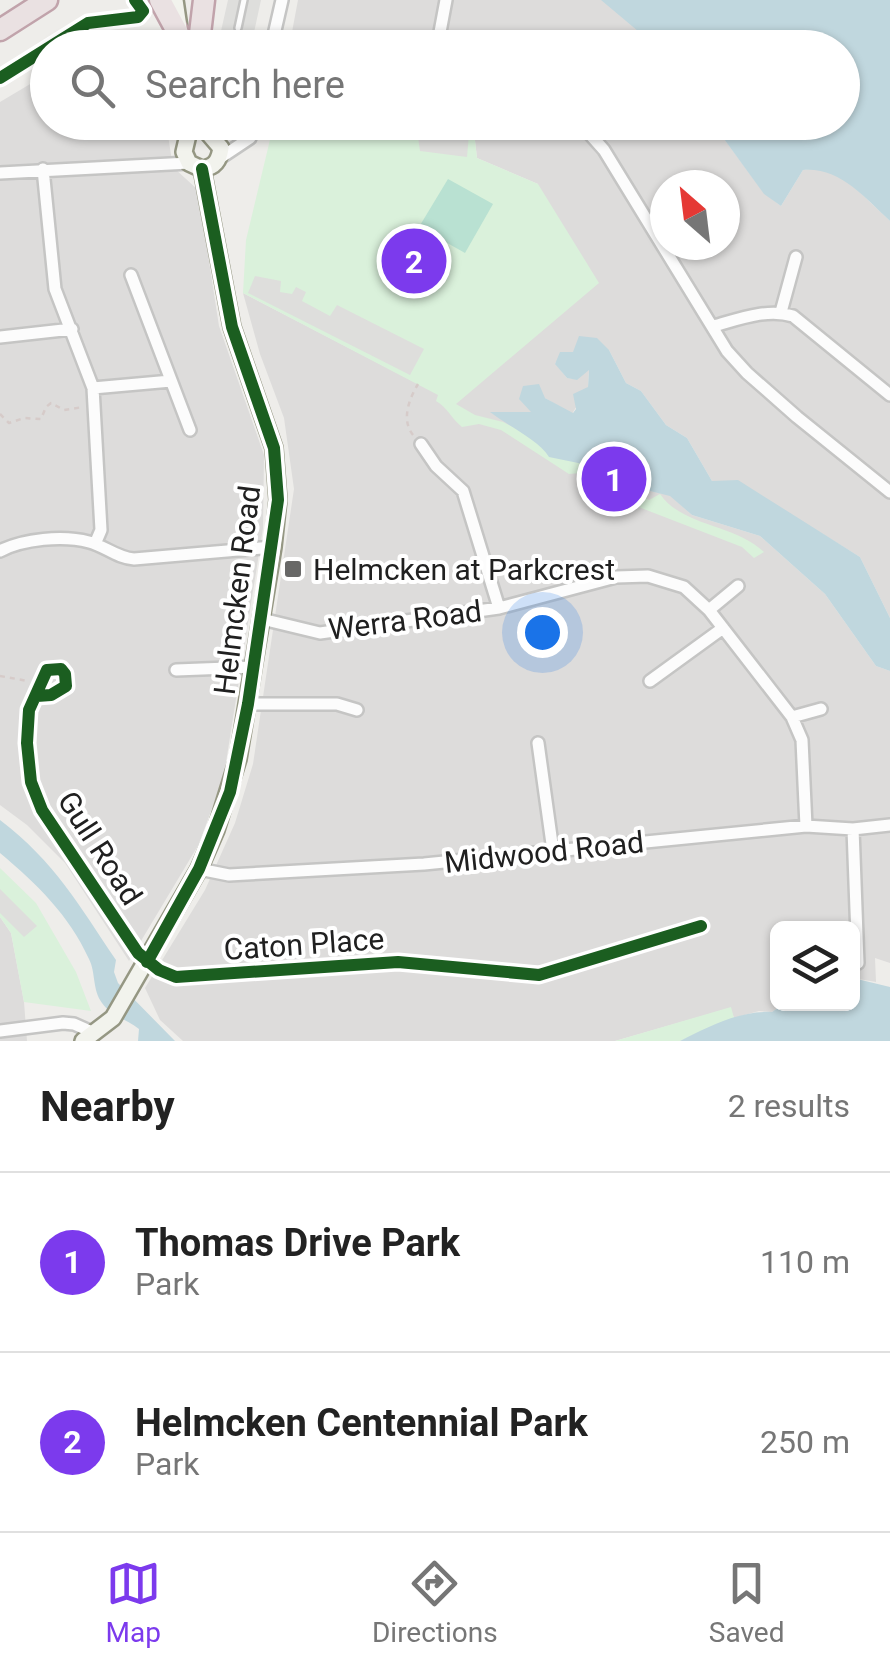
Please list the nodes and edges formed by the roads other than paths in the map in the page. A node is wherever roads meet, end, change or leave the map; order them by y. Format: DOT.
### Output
graph roads {
  1 [pos="47,0"];
  2 [pos="160,0"];
  3 [pos="175,0"];
  4 [pos="196,0"];
  5 [pos="204,0"];
  6 [pos="244,0"];
  7 [pos="282,0"];
  8 [pos="446,0"];
  9 [pos="238,28"];
  10 [pos="0,30"];
  11 [pos="180,30"];
  12 [pos="185,30"];
  13 [pos="192,30"];
  14 [pos="194,30"];
  15 [pos="275,30"];
  16 [pos="440,30"];
  17 [pos="197,140"];
  18 [pos="201,140"];
  19 [pos="205,140"];
  20 [pos="245,140"];
  21 [pos="595,140"];
  22 [pos="202,157"];
  23 [pos="43,169"];
  24 [pos="0,172"];
  25 [pos="796,257"];
  26 [pos="130,274"];
  27 [pos="781,312"];
  28 [pos="714,326"];
  29 [pos="72,329"];
  30 [pos="0,336"];
  31 [pos="171,380"];
  32 [pos="93,388"];
  33 [pos="890,395"];
  34 [pos="190,430"];
  35 [pos="421,444"];
  36 [pos="890,492"];
  37 [pos="95,544"];
  38 [pos="272,547"];
  39 [pos="0,551"];
  40 [pos="738,586"];
  41 [pos="499,608"];
  42 [pos="709,610"];
  43 [pos="262,619"];
  44 [pos="723,628"];
  45 [pos="254,667"];
  46 [pos="176,670"];
  47 [pos="650,681"];
  48 [pos="37,696"];
  49 [pos="248,704"];
  50 [pos="821,709"];
  51 [pos="356,710"];
  52 [pos="792,717"];
  53 [pos="538,743"];
  54 [pos="890,824"];
  55 [pos="806,826"];
  56 [pos="853,829"];
  57 [pos="553,850"];
  58 [pos="198,869"];
  59 [pos="856,921"];
  60 [pos="701,926"];
  61 [pos="147,962"];
  62 [pos="0,1031"];
  63 [pos="95,1038"];
  1 -- 10 [label="highway"];
  2 -- 11 [label="highway"];
  3 -- 12 [label="main road"];
  4 -- 13 [label="main road"];
  5 -- 14 [label="highway"];
  6 -- 9 [label="lane"];
  7 -- 15 [label="street"];
  8 -- 16 [label="street"];
  17 -- 22 [label="main road, Helmcken Road"];
  18 -- 22 [label="main road"];
  19 -- 22 [label="main road"];
  20 -- 22 [label="street"];
  21 -- 28 [label="street"];
  22 -- 23 [label="street"];
  22 -- 38 [label="main road, Helmcken Road"];
  23 -- 24 [label="street"];
  23 -- 29 [label="street"];
  25 -- 27 [label="street"];
  26 -- 31 [label="street"];
  27 -- 28 [label="street"];
  27 -- 33 [label="street"];
  28 -- 36 [label="street"];
  29 -- 30 [label="street"];
  29 -- 32 [label="street"];
  31 -- 32 [label="street"];
  31 -- 34 [label="street"];
  32 -- 37 [label="street"];
  35 -- 41 [label="street"];
  37 -- 38 [label="street"];
  37 -- 39 [label="street"];
  38 -- 43 [label="main road, Helmcken Road"];
  40 -- 42 [label="street"];
  41 -- 42 [label="street, Werra Road"];
  41 -- 43 [label="street, Werra Road"];
  42 -- 44 [label="street, Werra Road"];
  43 -- 45 [label="main road, Helmcken Road"];
  44 -- 47 [label="street"];
  44 -- 52 [label="street, Werra Road"];
  45 -- 46 [label="street"];
  45 -- 49 [label="main road, Helmcken Road"];
  48 -- 48 [label="street, Gull Road"];
  48 -- 61 [label="street, Gull Road"];
  49 -- 51 [label="street"];
  49 -- 58 [label="main road, Helmcken Road"];
  50 -- 52 [label="street"];
  52 -- 55 [label="street, Werra Road"];
  53 -- 57 [label="street"];
  54 -- 56 [label="street, Midwood Road"];
  55 -- 56 [label="street, Midwood Road"];
  55 -- 57 [label="street, Midwood Road"];
  56 -- 59 [label="street"];
  57 -- 58 [label="street, Midwood Road"];
  58 -- 61 [label="main road, Helmcken Road"];
  60 -- 61 [label="street, Caton Place"];
  61 -- 63 [label="main road, Helmcken Road"];
  62 -- 63 [label="street"];
}
